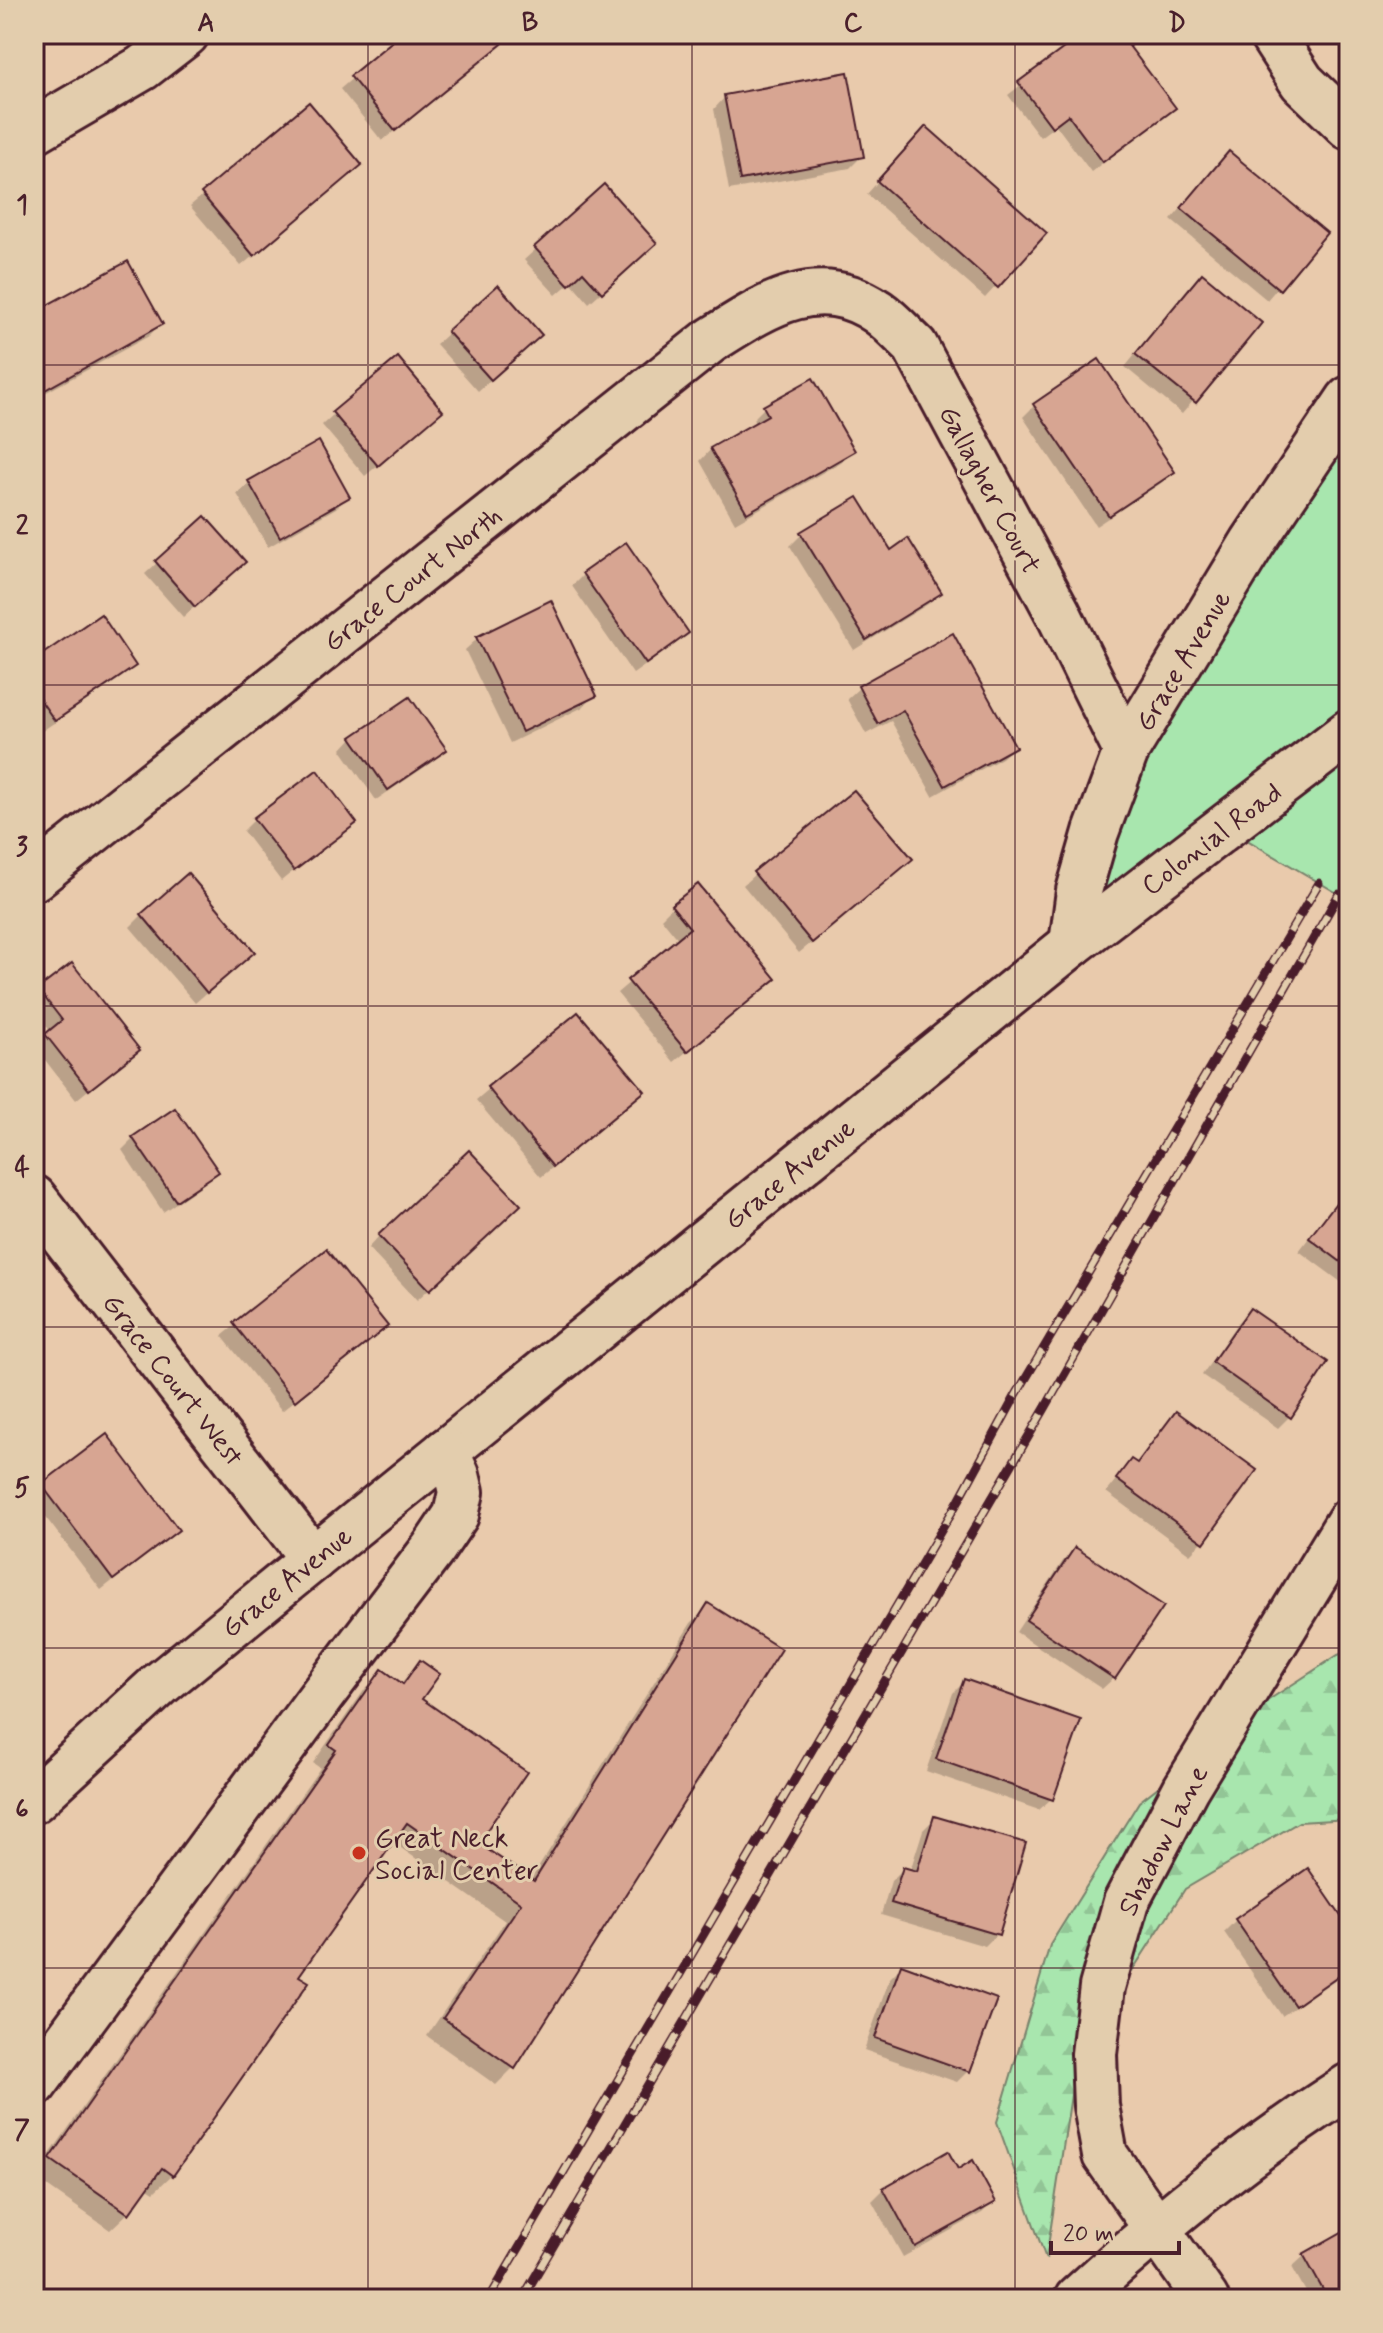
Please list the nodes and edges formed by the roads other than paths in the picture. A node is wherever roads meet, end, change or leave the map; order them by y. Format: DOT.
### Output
graph roads {
  1 [pos="186,34"];
  2 [pos="1271,34"];
  3 [pos="1349,127"];
  4 [pos="34,131"];
  5 [pos="799,294"];
  6 [pos="1349,399"];
  7 [pos="1349,732"];
  8 [pos="1126,751"];
  9 [pos="34,878"];
  10 [pos="1072,944"];
  11 [pos="34,1198"];
  12 [pos="446,1451"];
  13 [pos="1349,1521"];
  14 [pos="313,1559"];
  15 [pos="34,1800"];
  16 [pos="34,2085"];
  17 [pos="1349,2086"];
  18 [pos="1155,2229"];
  19 [pos="1077,2299"];
  20 [pos="1206,2299"];
  1 -- 4 [label="street"];
  2 -- 3 [label="street"];
  5 -- 8 [label="street, Gallagher Court"];
  5 -- 9 [label="street, Grace Court North"];
  6 -- 8 [label="street, Grace Avenue"];
  7 -- 10 [label="street, Colonial Road"];
  8 -- 10 [label="street, Grace Avenue"];
  10 -- 12 [label="street, Grace Avenue"];
  11 -- 14 [label="street, Grace Court West"];
  12 -- 14 [label="street, Grace Avenue"];
  12 -- 16 [label="street"];
  13 -- 18 [label="street, Shadow Lane"];
  14 -- 15 [label="street, Grace Avenue"];
  17 -- 18 [label="street"];
  18 -- 19 [label="street"];
  18 -- 20 [label="street, Shadow Lane"];
}
